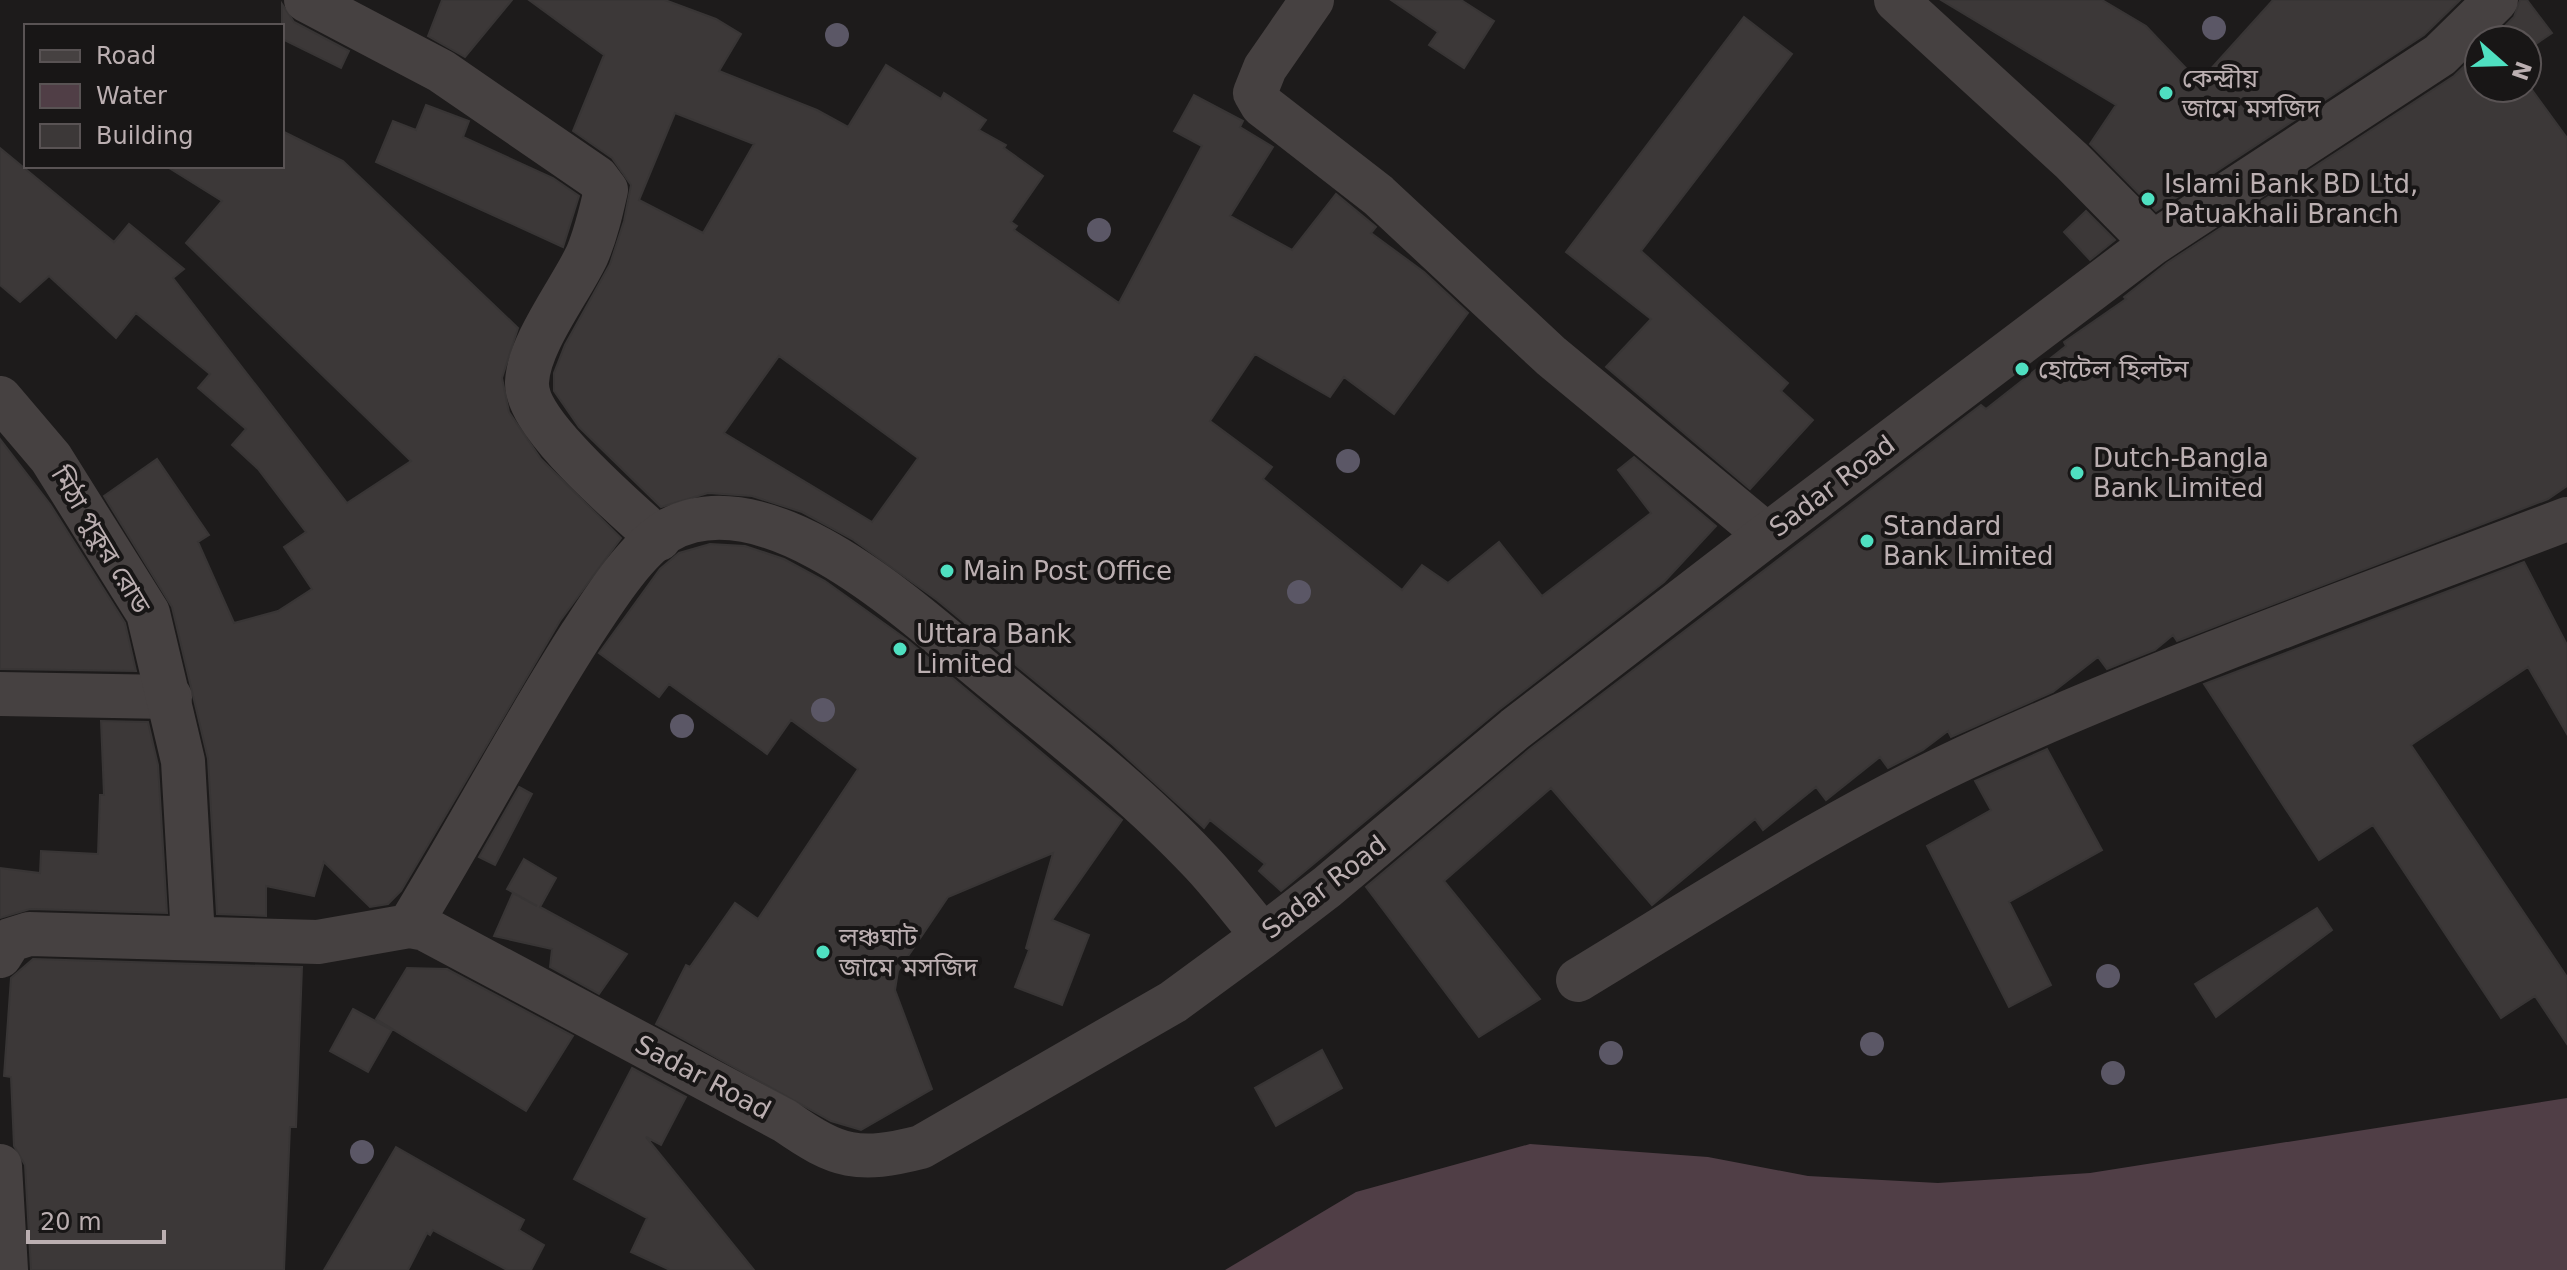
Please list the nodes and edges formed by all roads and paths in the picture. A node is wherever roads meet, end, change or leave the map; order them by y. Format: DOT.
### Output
graph roads {
  1 [pos="306,0"];
  2 [pos="1312,0"];
  3 [pos="1896,0"];
  4 [pos="2496,0"];
  5 [pos="2153,243"];
  6 [pos="0,398"];
  7 [pos="2567,519"];
  8 [pos="1767,535"];
  9 [pos="659,539"];
  10 [pos="0,694"];
  11 [pos="170,697"];
  12 [pos="409,926"];
  13 [pos="1263,936"];
  14 [pos="193,937"];
  15 [pos="3,945"];
  16 [pos="1578,980"];
  17 [pos="0,1166"];
  18 [pos="0,1197"];
  19 [pos="6,1270"];
  1 -- 9 [label="street"];
  2 -- 8 [label="street"];
  3 -- 5 [label="street"];
  4 -- 5 [label="street, Sadar Road"];
  5 -- 8 [label="street, Sadar Road"];
  6 -- 11 [label="street, মিঠা পুকুর রোড"];
  7 -- 16 [label="street"];
  8 -- 13 [label="street, Sadar Road"];
  9 -- 12 [label="street"];
  9 -- 13 [label="street"];
  10 -- 11 [label="street"];
  11 -- 14 [label="street, মিঠা পুকুর রোড"];
  12 -- 13 [label="street, Sadar Road"];
  12 -- 14 [label="street"];
  14 -- 15 [label="street"];
  17 -- 18 [label="street"];
  18 -- 19 [label="street"];
}
